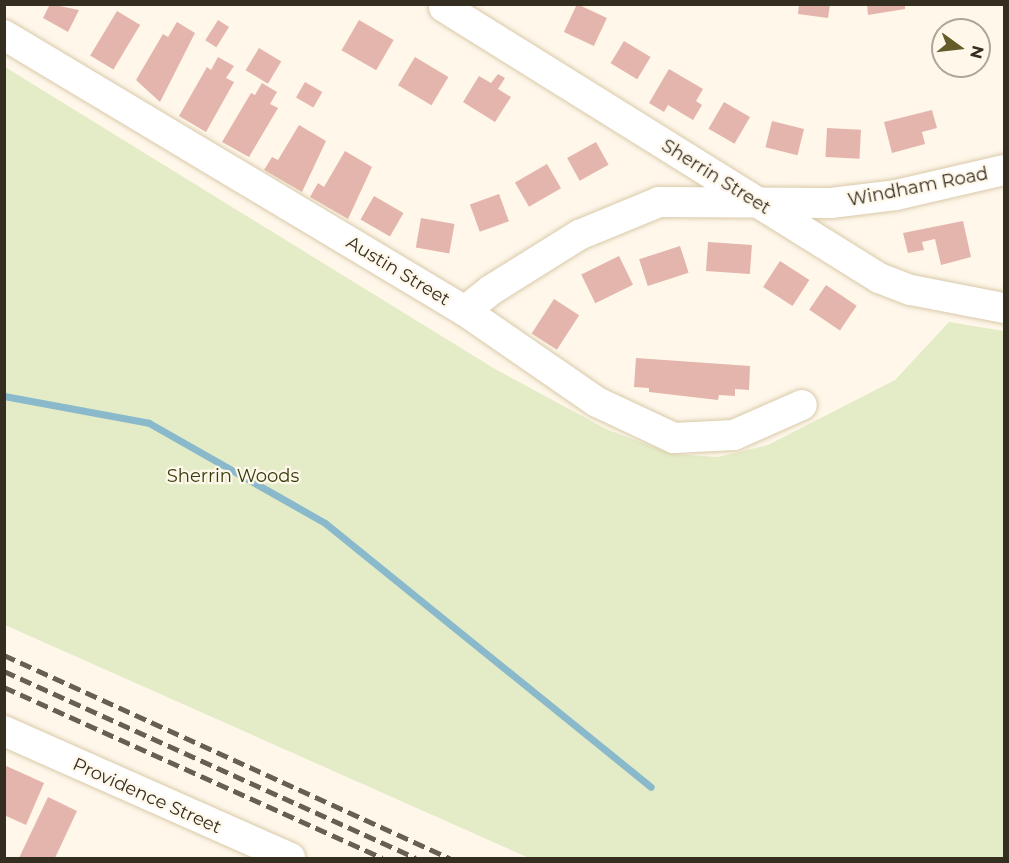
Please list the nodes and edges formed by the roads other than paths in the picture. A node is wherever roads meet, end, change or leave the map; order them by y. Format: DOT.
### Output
graph roads {
  1 [pos="444,6"];
  2 [pos="4,35"];
  3 [pos="1005,170"];
  4 [pos="753,201"];
  5 [pos="1005,308"];
  6 [pos="465,311"];
  7 [pos="802,405"];
  8 [pos="4,731"];
  9 [pos="290,858"];
  1 -- 4 [label="street, Sherrin Street"];
  2 -- 6 [label="street, Austin Street"];
  3 -- 4 [label="street, Windham Road"];
  4 -- 5 [label="street, Sherrin Street"];
  4 -- 6 [label="street, Windham Road"];
  6 -- 7 [label="street, Austin Street"];
  8 -- 9 [label="street, Providence Street"];
}
